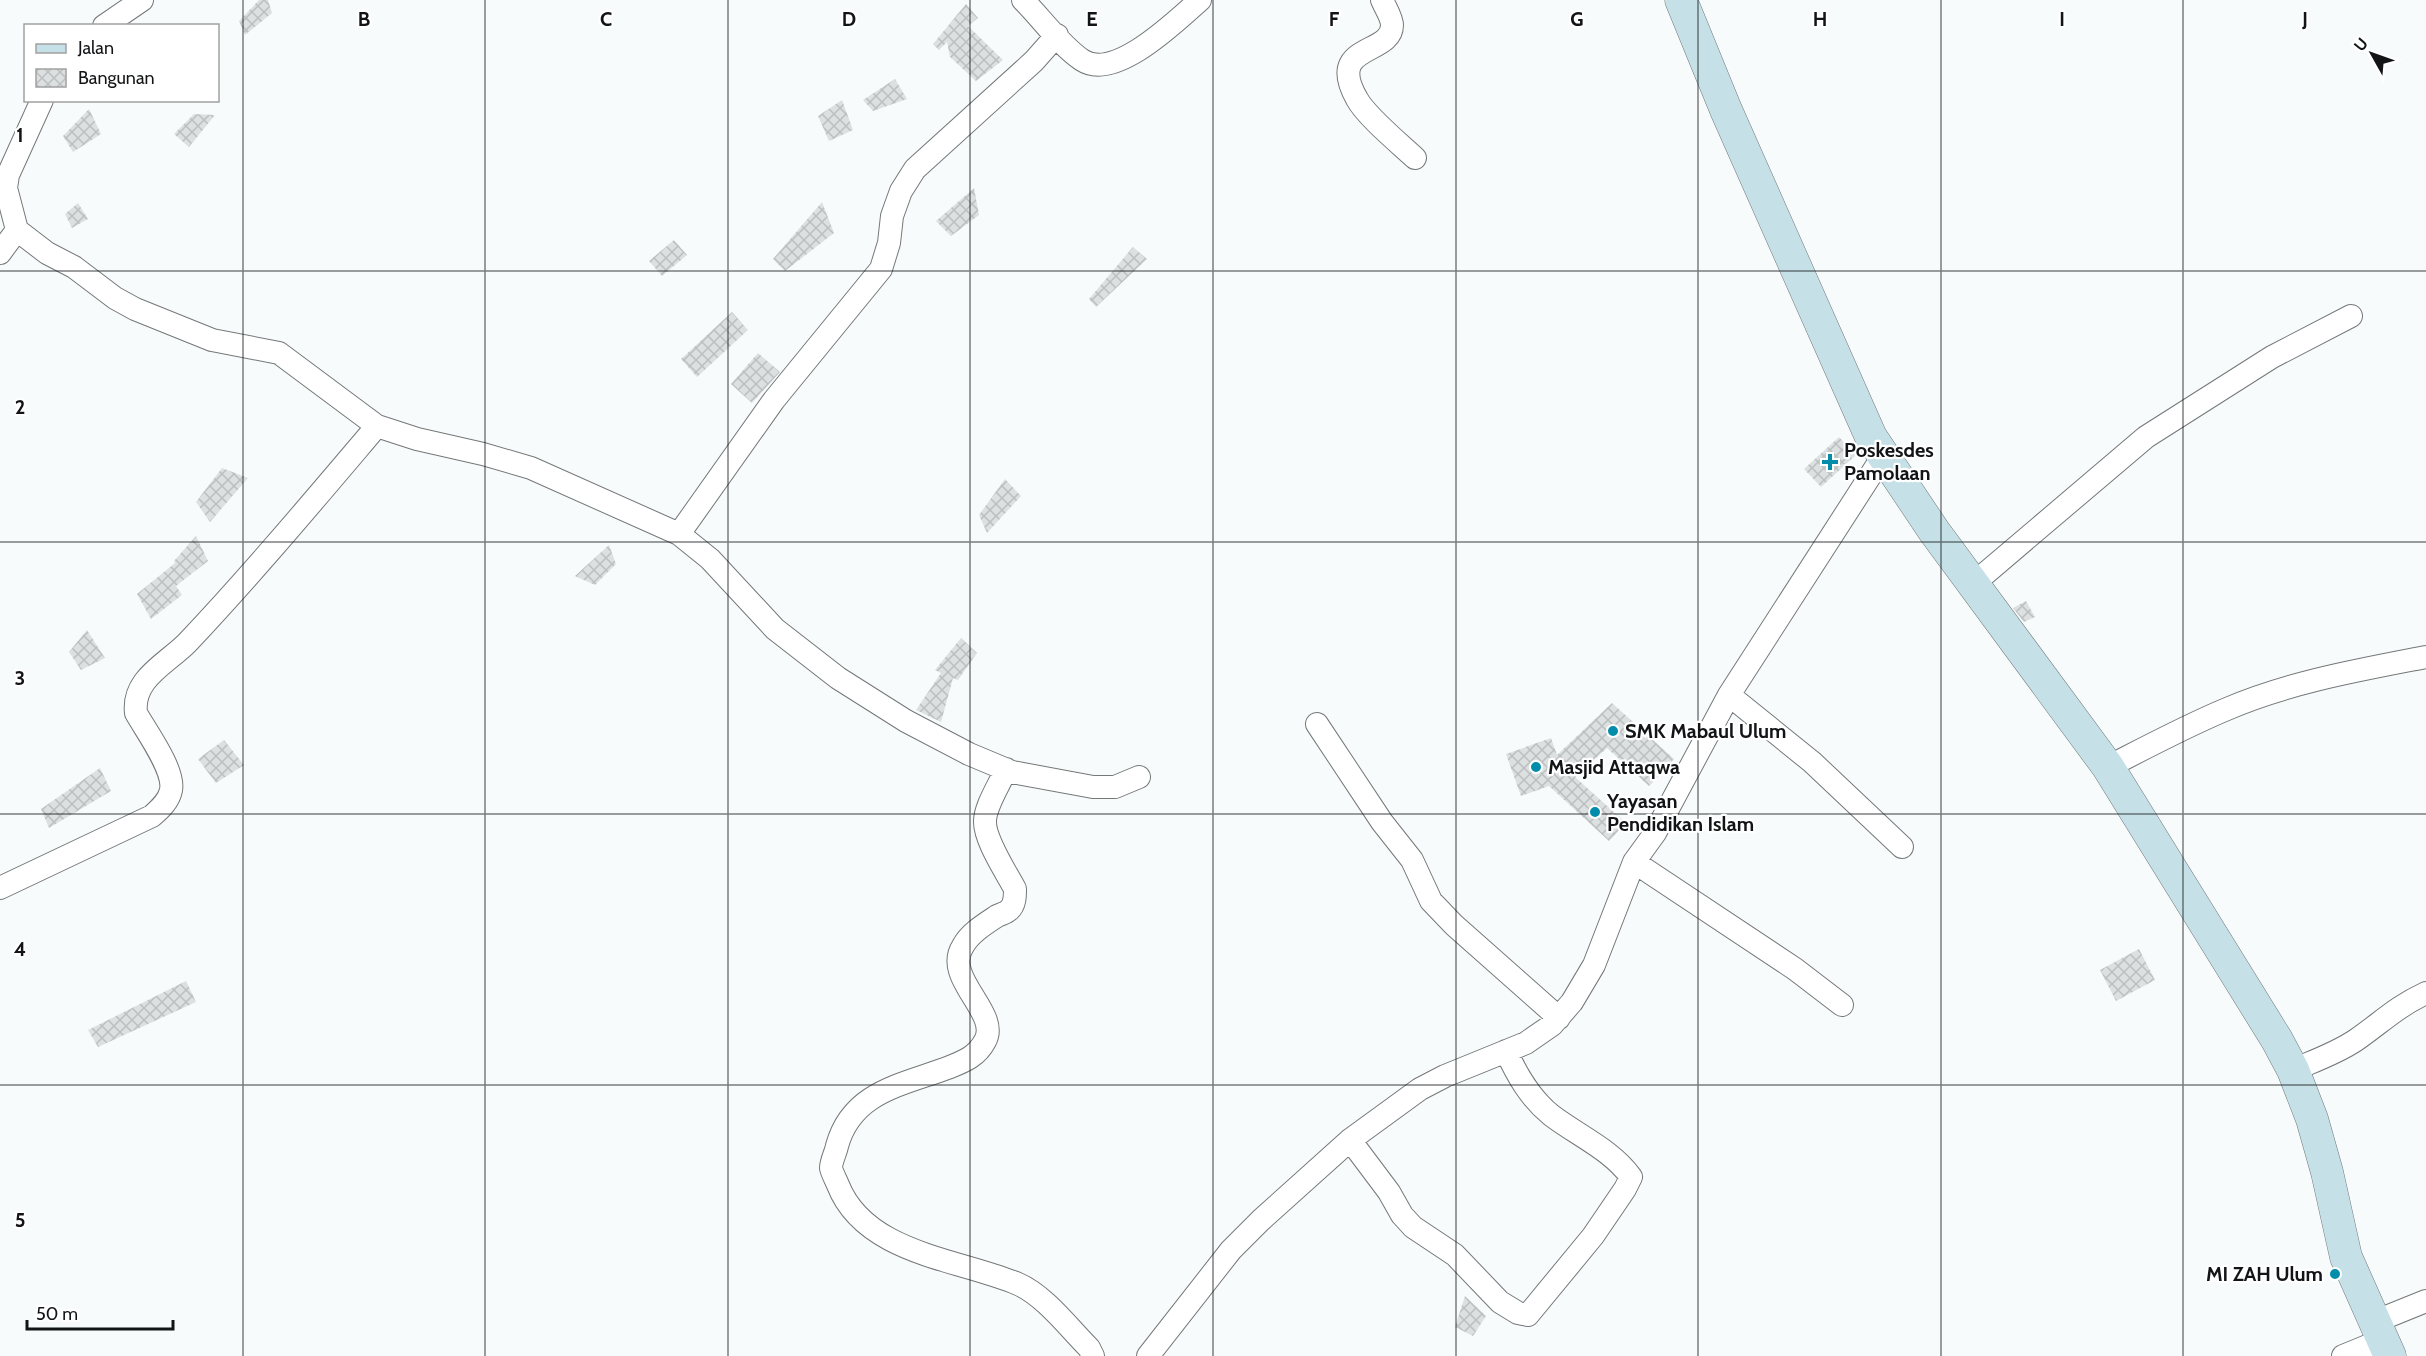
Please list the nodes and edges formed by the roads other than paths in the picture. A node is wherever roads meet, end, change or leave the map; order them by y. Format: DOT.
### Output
graph roads {
  1 [pos="142,0"];
  2 [pos="1023,0"];
  3 [pos="1200,0"];
  4 [pos="1382,0"];
  5 [pos="1681,0"];
  6 [pos="107,24"];
  7 [pos="1057,35"];
  8 [pos="41,102"];
  9 [pos="1415,158"];
  10 [pos="17,230"];
  11 [pos="0,253"];
  12 [pos="2351,316"];
  13 [pos="377,426"];
  14 [pos="1883,456"];
  15 [pos="679,534"];
  16 [pos="1973,584"];
  17 [pos="2426,657"];
  18 [pos="1728,695"];
  19 [pos="1317,724"];
  20 [pos="2108,767"];
  21 [pos="1006,769"];
  22 [pos="1139,777"];
  23 [pos="1902,848"];
  24 [pos="1634,862"];
  25 [pos="0,888"];
  26 [pos="2426,993"];
  27 [pos="1842,1005"];
  28 [pos="1558,1018"];
  29 [pos="1506,1051"];
  30 [pos="2293,1070"];
  31 [pos="1350,1140"];
  32 [pos="2426,1301"];
  33 [pos="2382,1339"];
  34 [pos="1093,1356"];
  35 [pos="1148,1356"];
  36 [pos="2343,1356"];
  1 -- 6 [label="street"];
  2 -- 7 [label="street"];
  3 -- 7 [label="street"];
  4 -- 9 [label="street"];
  5 -- 14 [label="street"];
  7 -- 15 [label="street"];
  8 -- 10 [label="street"];
  10 -- 11 [label="street"];
  10 -- 13 [label="street"];
  12 -- 16 [label="street"];
  13 -- 15 [label="street"];
  13 -- 25 [label="street"];
  14 -- 16 [label="street"];
  14 -- 18 [label="street"];
  15 -- 21 [label="street"];
  16 -- 20 [label="street"];
  17 -- 20 [label="street"];
  18 -- 23 [label="street"];
  18 -- 24 [label="street"];
  19 -- 28 [label="street"];
  20 -- 30 [label="street"];
  21 -- 22 [label="street"];
  21 -- 34 [label="street"];
  24 -- 27 [label="street"];
  24 -- 28 [label="street"];
  26 -- 30 [label="street"];
  28 -- 29 [label="street"];
  29 -- 31 [label="street"];
  29 -- 31 [label="street"];
  30 -- 33 [label="street"];
  31 -- 35 [label="street"];
  32 -- 33 [label="street"];
  33 -- 36 [label="street"];
}
